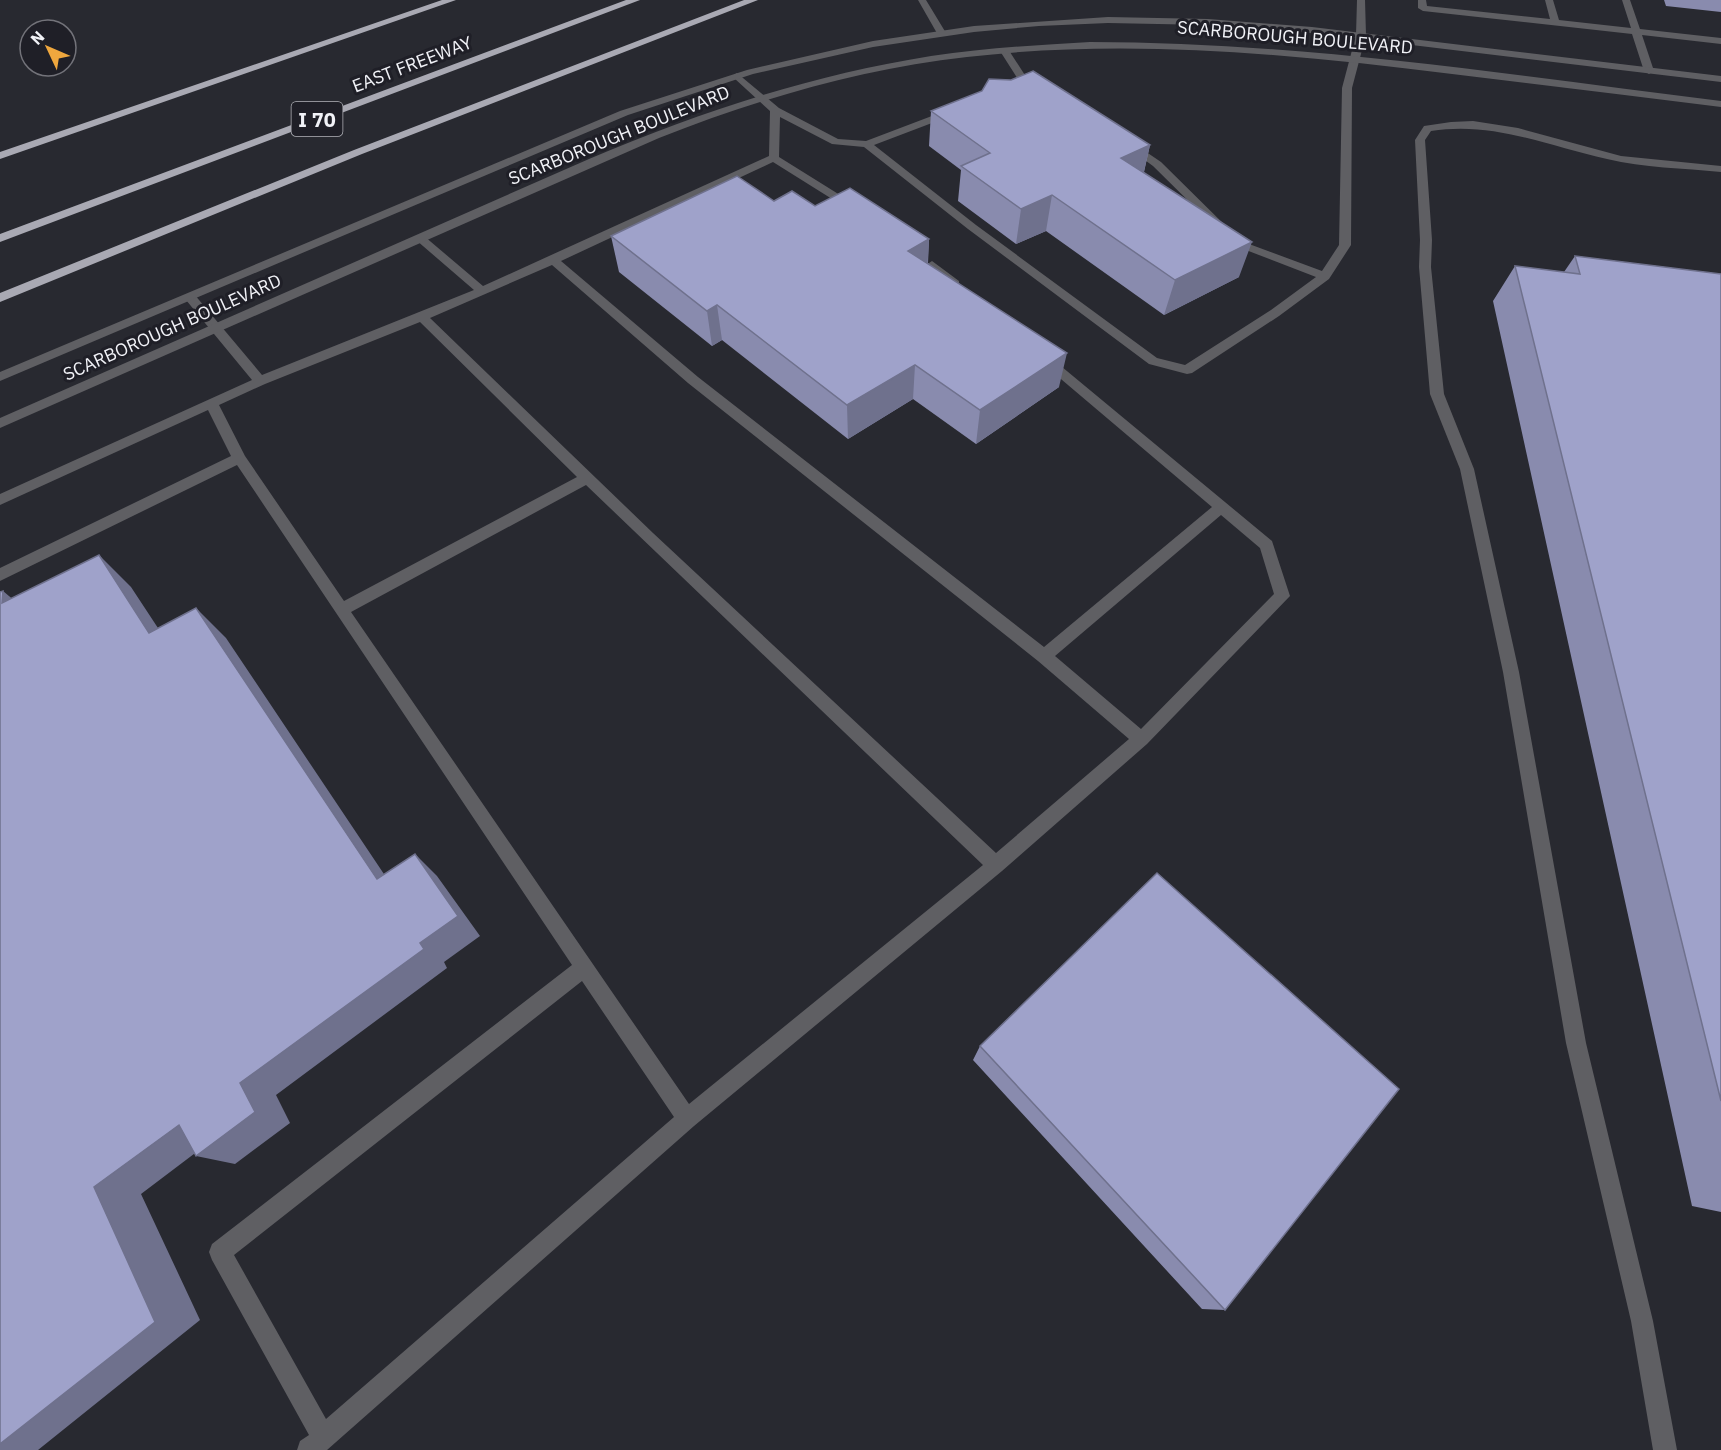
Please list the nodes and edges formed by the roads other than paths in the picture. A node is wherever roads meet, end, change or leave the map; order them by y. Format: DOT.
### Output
graph roads {
  1 [pos="452,0"];
  2 [pos="635,0"];
  3 [pos="753,0"];
  4 [pos="922,0"];
  5 [pos="1361,0"];
  6 [pos="1422,0"];
  7 [pos="1549,0"];
  8 [pos="1626,0"];
  9 [pos="1555,22"];
  10 [pos="1636,31"];
  11 [pos="941,33"];
  12 [pos="1361,35"];
  13 [pos="1721,41"];
  14 [pos="1005,51"];
  15 [pos="1355,59"];
  16 [pos="1648,71"];
  17 [pos="737,76"];
  18 [pos="1721,79"];
  19 [pos="1047,96"];
  20 [pos="761,98"];
  21 [pos="1721,104"];
  22 [pos="962,108"];
  23 [pos="775,110"];
  24 [pos="1123,141"];
  25 [pos="867,144"];
  26 [pos="0,156"];
  27 [pos="774,158"];
  28 [pos="1721,169"];
  29 [pos="860,212"];
  30 [pos="0,238"];
  31 [pos="420,238"];
  32 [pos="553,260"];
  33 [pos="932,264"];
  34 [pos="1325,276"];
  35 [pos="482,291"];
  36 [pos="968,295"];
  37 [pos="190,297"];
  38 [pos="0,298"];
  39 [pos="422,317"];
  40 [pos="216,328"];
  41 [pos="1031,348"];
  42 [pos="0,377"];
  43 [pos="260,381"];
  44 [pos="211,403"];
  45 [pos="0,423"];
  46 [pos="239,458"];
  47 [pos="588,477"];
  48 [pos="0,500"];
  49 [pos="1221,507"];
  50 [pos="0,575"];
  51 [pos="341,610"];
  52 [pos="1044,656"];
  53 [pos="1141,740"];
  54 [pos="996,865"];
  55 [pos="584,968"];
  56 [pos="687,1119"];
  57 [pos="316,1444"];
  58 [pos="1665,1450"];
  1 -- 26 [label="highway"];
  2 -- 30 [label="highway, EAST FREEWAY / I 70"];
  3 -- 38 [label="highway"];
  4 -- 11 [label="street"];
  5 -- 12 [label="street"];
  6 -- 9 [label="street"];
  7 -- 9 [label="street"];
  8 -- 10 [label="street"];
  9 -- 10 [label="street"];
  10 -- 13 [label="street"];
  10 -- 16 [label="street"];
  11 -- 12 [label="street, SCARBOROUGH BOULEVARD"];
  11 -- 17 [label="street, SCARBOROUGH BOULEVARD"];
  12 -- 15 [label="street"];
  12 -- 16 [label="street, SCARBOROUGH BOULEVARD"];
  14 -- 15 [label="street, SCARBOROUGH BOULEVARD"];
  14 -- 19 [label="street"];
  14 -- 20 [label="street, SCARBOROUGH BOULEVARD"];
  15 -- 21 [label="street, SCARBOROUGH BOULEVARD"];
  15 -- 34 [label="street"];
  16 -- 18 [label="street, SCARBOROUGH BOULEVARD"];
  17 -- 20 [label="street"];
  17 -- 37 [label="street, SCARBOROUGH BOULEVARD"];
  20 -- 23 [label="street"];
  20 -- 31 [label="street, SCARBOROUGH BOULEVARD"];
  22 -- 25 [label="street"];
  23 -- 25 [label="street"];
  23 -- 27 [label="street"];
  24 -- 34 [label="street"];
  25 -- 34 [label="street"];
  27 -- 29 [label="street"];
  27 -- 32 [label="street"];
  28 -- 58 [label="street"];
  31 -- 35 [label="street"];
  31 -- 40 [label="street, SCARBOROUGH BOULEVARD"];
  32 -- 35 [label="street"];
  32 -- 52 [label="street"];
  33 -- 36 [label="street"];
  35 -- 39 [label="street"];
  37 -- 40 [label="street"];
  37 -- 42 [label="street, SCARBOROUGH BOULEVARD"];
  39 -- 43 [label="street"];
  39 -- 47 [label="street"];
  40 -- 43 [label="street"];
  40 -- 45 [label="street, SCARBOROUGH BOULEVARD"];
  41 -- 49 [label="street"];
  43 -- 44 [label="street"];
  44 -- 46 [label="street"];
  44 -- 48 [label="street"];
  46 -- 50 [label="street"];
  46 -- 51 [label="street"];
  47 -- 51 [label="street"];
  47 -- 54 [label="street"];
  49 -- 52 [label="street"];
  49 -- 53 [label="street"];
  51 -- 55 [label="street"];
  52 -- 53 [label="street"];
  53 -- 54 [label="street"];
  54 -- 56 [label="street"];
  55 -- 56 [label="street"];
  55 -- 57 [label="street"];
  56 -- 57 [label="street"];
}
